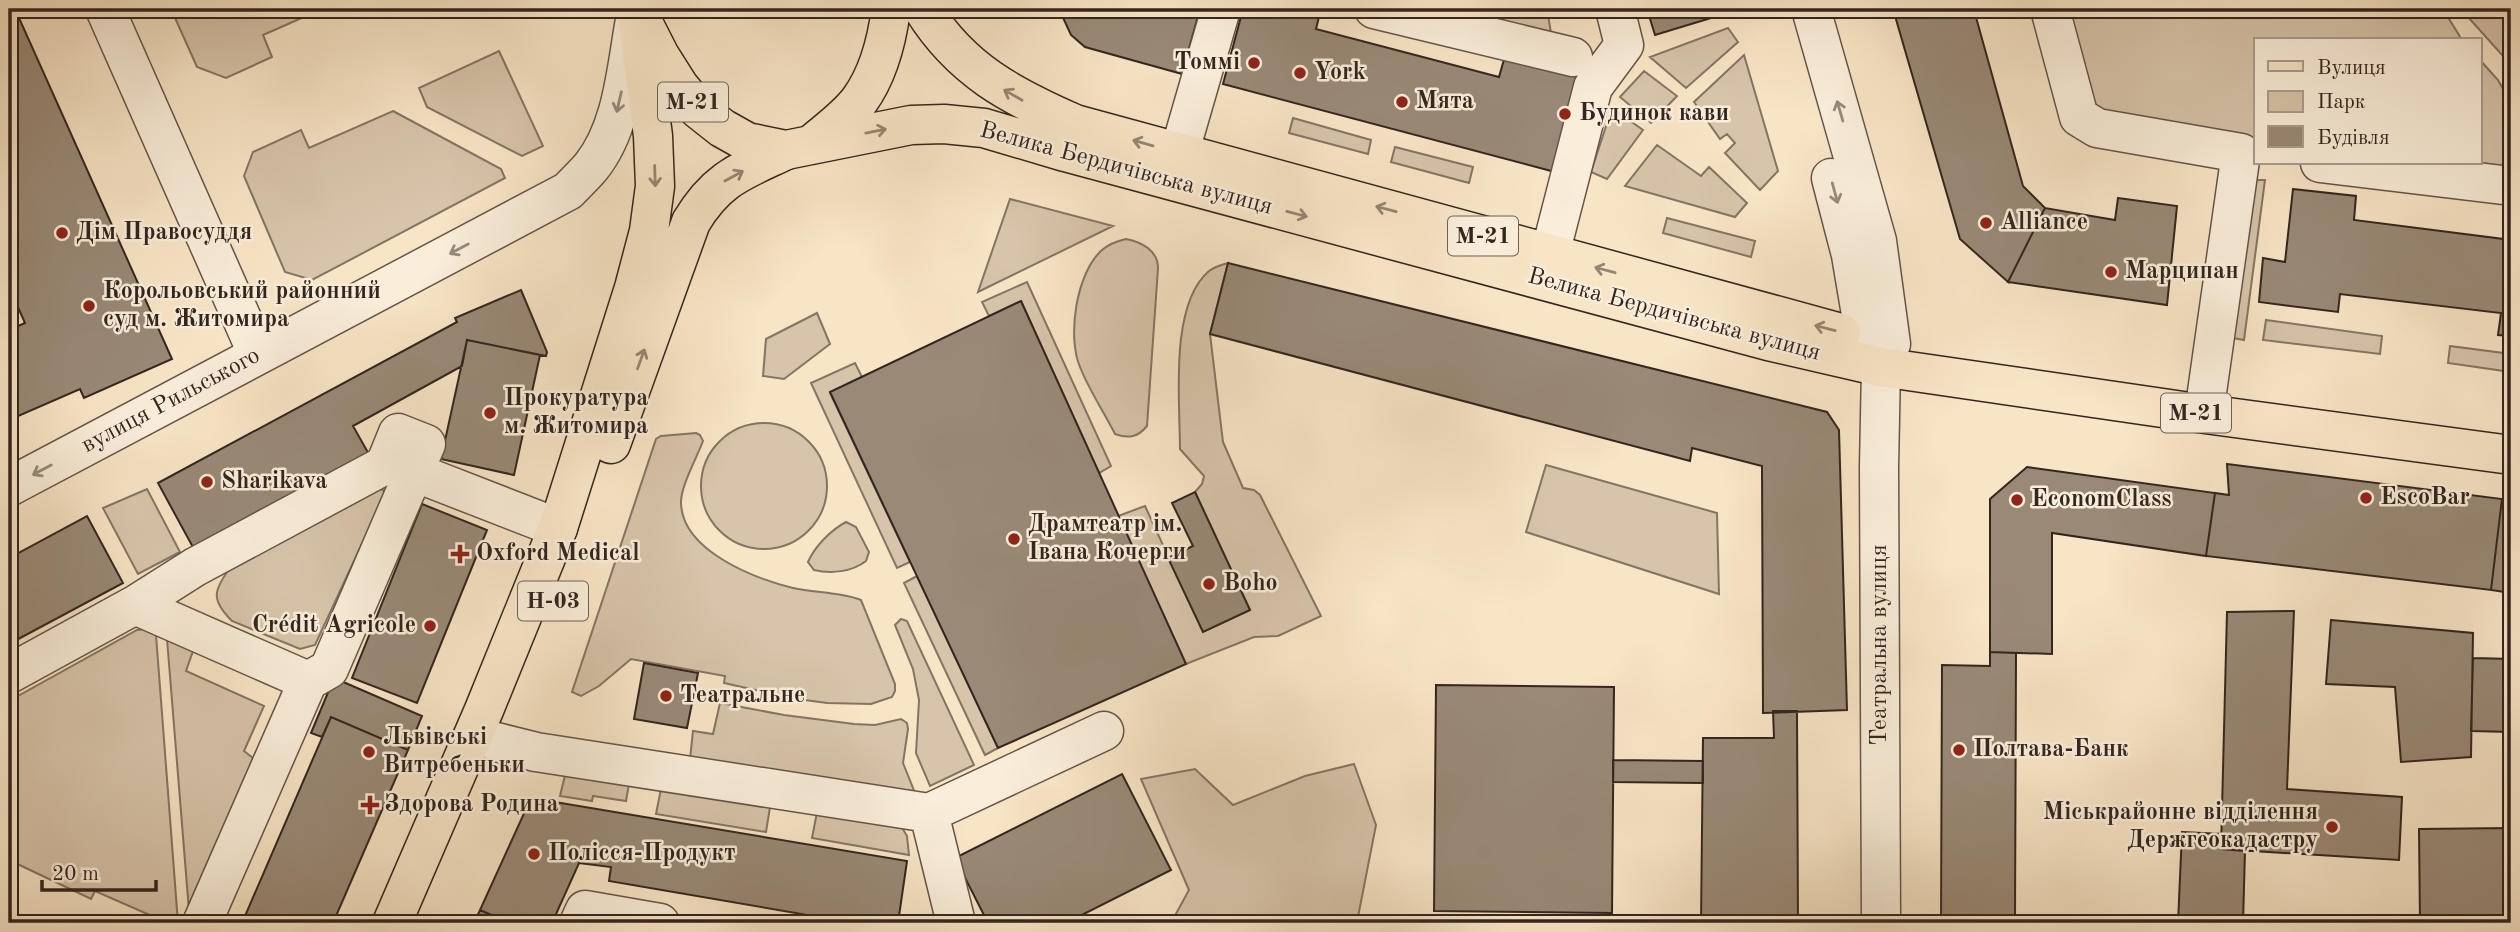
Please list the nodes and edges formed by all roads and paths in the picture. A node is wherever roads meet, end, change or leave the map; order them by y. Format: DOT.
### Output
graph roads {
  1 [pos="105,9"];
  2 [pos="891,9"];
  3 [pos="923,9"];
  4 [pos="1221,9"];
  5 [pos="1374,9"];
  6 [pos="1615,9"];
  7 [pos="1785,9"];
  8 [pos="1811,9"];
  9 [pos="2050,9"];
  10 [pos="637,10"];
  11 [pos="1573,57"];
  12 [pos="797,148"];
  13 [pos="1179,153"];
  14 [pos="2248,154"];
  15 [pos="2328,164"];
  16 [pos="2511,186"];
  17 [pos="1550,254"];
  18 [pos="1879,350"];
  19 [pos="258,355"];
  20 [pos="2207,392"];
  21 [pos="2511,434"];
  22 [pos="2511,455"];
  23 [pos="399,468"];
  24 [pos="9,487"];
  25 [pos="558,528"];
  26 [pos="135,605"];
  27 [pos="9,674"];
  28 [pos="309,681"];
  29 [pos="1104,731"];
  30 [pos="496,742"];
  31 [pos="929,813"];
  32 [pos="202,923"];
  33 [pos="392,923"];
  34 [pos="417,923"];
  35 [pos="579,923"];
  36 [pos="660,923"];
  37 [pos="957,923"];
  38 [pos="1881,923"];
  1 -- 19 [label="street"];
  2 -- 12 [label="main road"];
  13 -- 3 [label="main road, Велика Бердичівська вулиця / М-21, one-way"];
  4 -- 13 [label="street"];
  5 -- 11 [label="street"];
  6 -- 17 [label="street"];
  7 -- 18 [label="street, Театральна вулиця, one-way"];
  18 -- 8 [label="street, Театральна вулиця, one-way"];
  9 -- 14 [label="street"];
  10 -- 12 [label="main road, М-21"];
  10 -- 19 [label="street, вулиця Рильського, one-way"];
  10 -- 25 [label="main road, Н-03, one-way"];
  12 -- 18 [label="main road, Велика Бердичівська вулиця / М-21, one-way"];
  30 -- 12 [label="main road, Н-03, one-way"];
  17 -- 13 [label="main road, Велика Бердичівська вулиця / М-21, one-way"];
  14 -- 20 [label="street"];
  15 -- 16 [label="street"];
  18 -- 17 [label="main road, Велика Бердичівська вулиця / М-21, one-way"];
  18 -- 20 [label="main road, Велика Бердичівська вулиця / М-21"];
  18 -- 22 [label="main road, Велика Бердичівська вулиця / М-21"];
  18 -- 38 [label="street, Театральна вулиця"];
  19 -- 24 [label="street, вулиця Рильського, one-way"];
  20 -- 21 [label="main road, Велика Бердичівська вулиця / М-21"];
  23 -- 25 [label="street"];
  23 -- 26 [label="street"];
  23 -- 28 [label="street"];
  25 -- 33 [label="main road, Н-03"];
  26 -- 27 [label="street"];
  26 -- 28 [label="street"];
  28 -- 32 [label="street"];
  29 -- 31 [label="street"];
  30 -- 31 [label="street"];
  30 -- 34 [label="main road, Н-03"];
  31 -- 37 [label="street"];
  35 -- 36 [label="street"];
}
